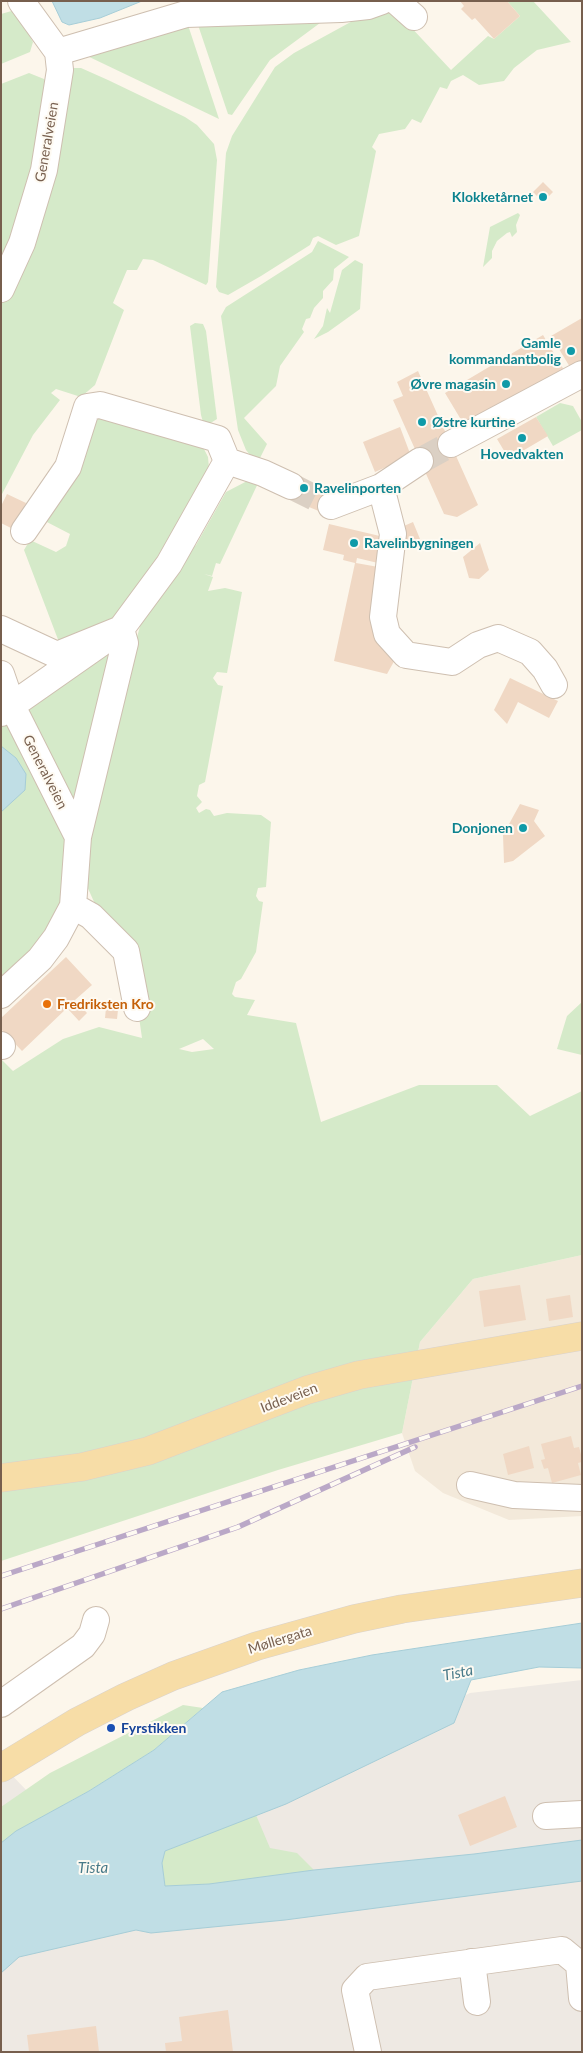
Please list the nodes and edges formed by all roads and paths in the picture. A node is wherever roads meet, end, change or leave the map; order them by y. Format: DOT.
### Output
graph roads {
  1 [pos="21,1"];
  2 [pos="382,1"];
  3 [pos="58,52"];
  4 [pos="1,289"];
  5 [pos="582,374"];
  6 [pos="451,444"];
  7 [pos="420,461"];
  8 [pos="227,462"];
  9 [pos="291,486"];
  10 [pos="381,487"];
  11 [pos="331,506"];
  12 [pos="24,530"];
  13 [pos="1,629"];
  14 [pos="121,629"];
  15 [pos="1,674"];
  16 [pos="554,685"];
  17 [pos="6,709"];
  18 [pos="78,837"];
  19 [pos="73,906"];
  20 [pos="1,995"];
  21 [pos="137,1008"];
  22 [pos="582,1336"];
  23 [pos="1,1478"];
  24 [pos="470,1485"];
  25 [pos="582,1498"];
  26 [pos="582,1583"];
  27 [pos="96,1620"];
  28 [pos="1,1704"];
  29 [pos="1,1768"];
  30 [pos="582,1814"];
  31 [pos="546,1816"];
  32 [pos="472,1962"];
  33 [pos="582,1998"];
  34 [pos="477,2002"];
  35 [pos="368,2052"];
  1 -- 3 [label="street"];
  2 -- 3 [label="street"];
  3 -- 4 [label="street, Generalveien"];
  5 -- 6 [label="street"];
  7 -- 10 [label="street"];
  8 -- 9 [label="street"];
  8 -- 12 [label="street"];
  8 -- 14 [label="street"];
  10 -- 11 [label="street"];
  10 -- 16 [label="street"];
  13 -- 14 [label="street"];
  14 -- 17 [label="street"];
  14 -- 18 [label="street"];
  15 -- 17 [label="street, Generalveien"];
  17 -- 18 [label="street, Generalveien"];
  18 -- 19 [label="street"];
  19 -- 20 [label="street"];
  19 -- 21 [label="street"];
  22 -- 23 [label="main road, Iddeveien"];
  24 -- 25 [label="street"];
  26 -- 29 [label="main road, Møllergata"];
  27 -- 28 [label="street"];
  30 -- 31 [label="street"];
  32 -- 33 [label="street"];
  32 -- 34 [label="street"];
  32 -- 35 [label="street"];
}
